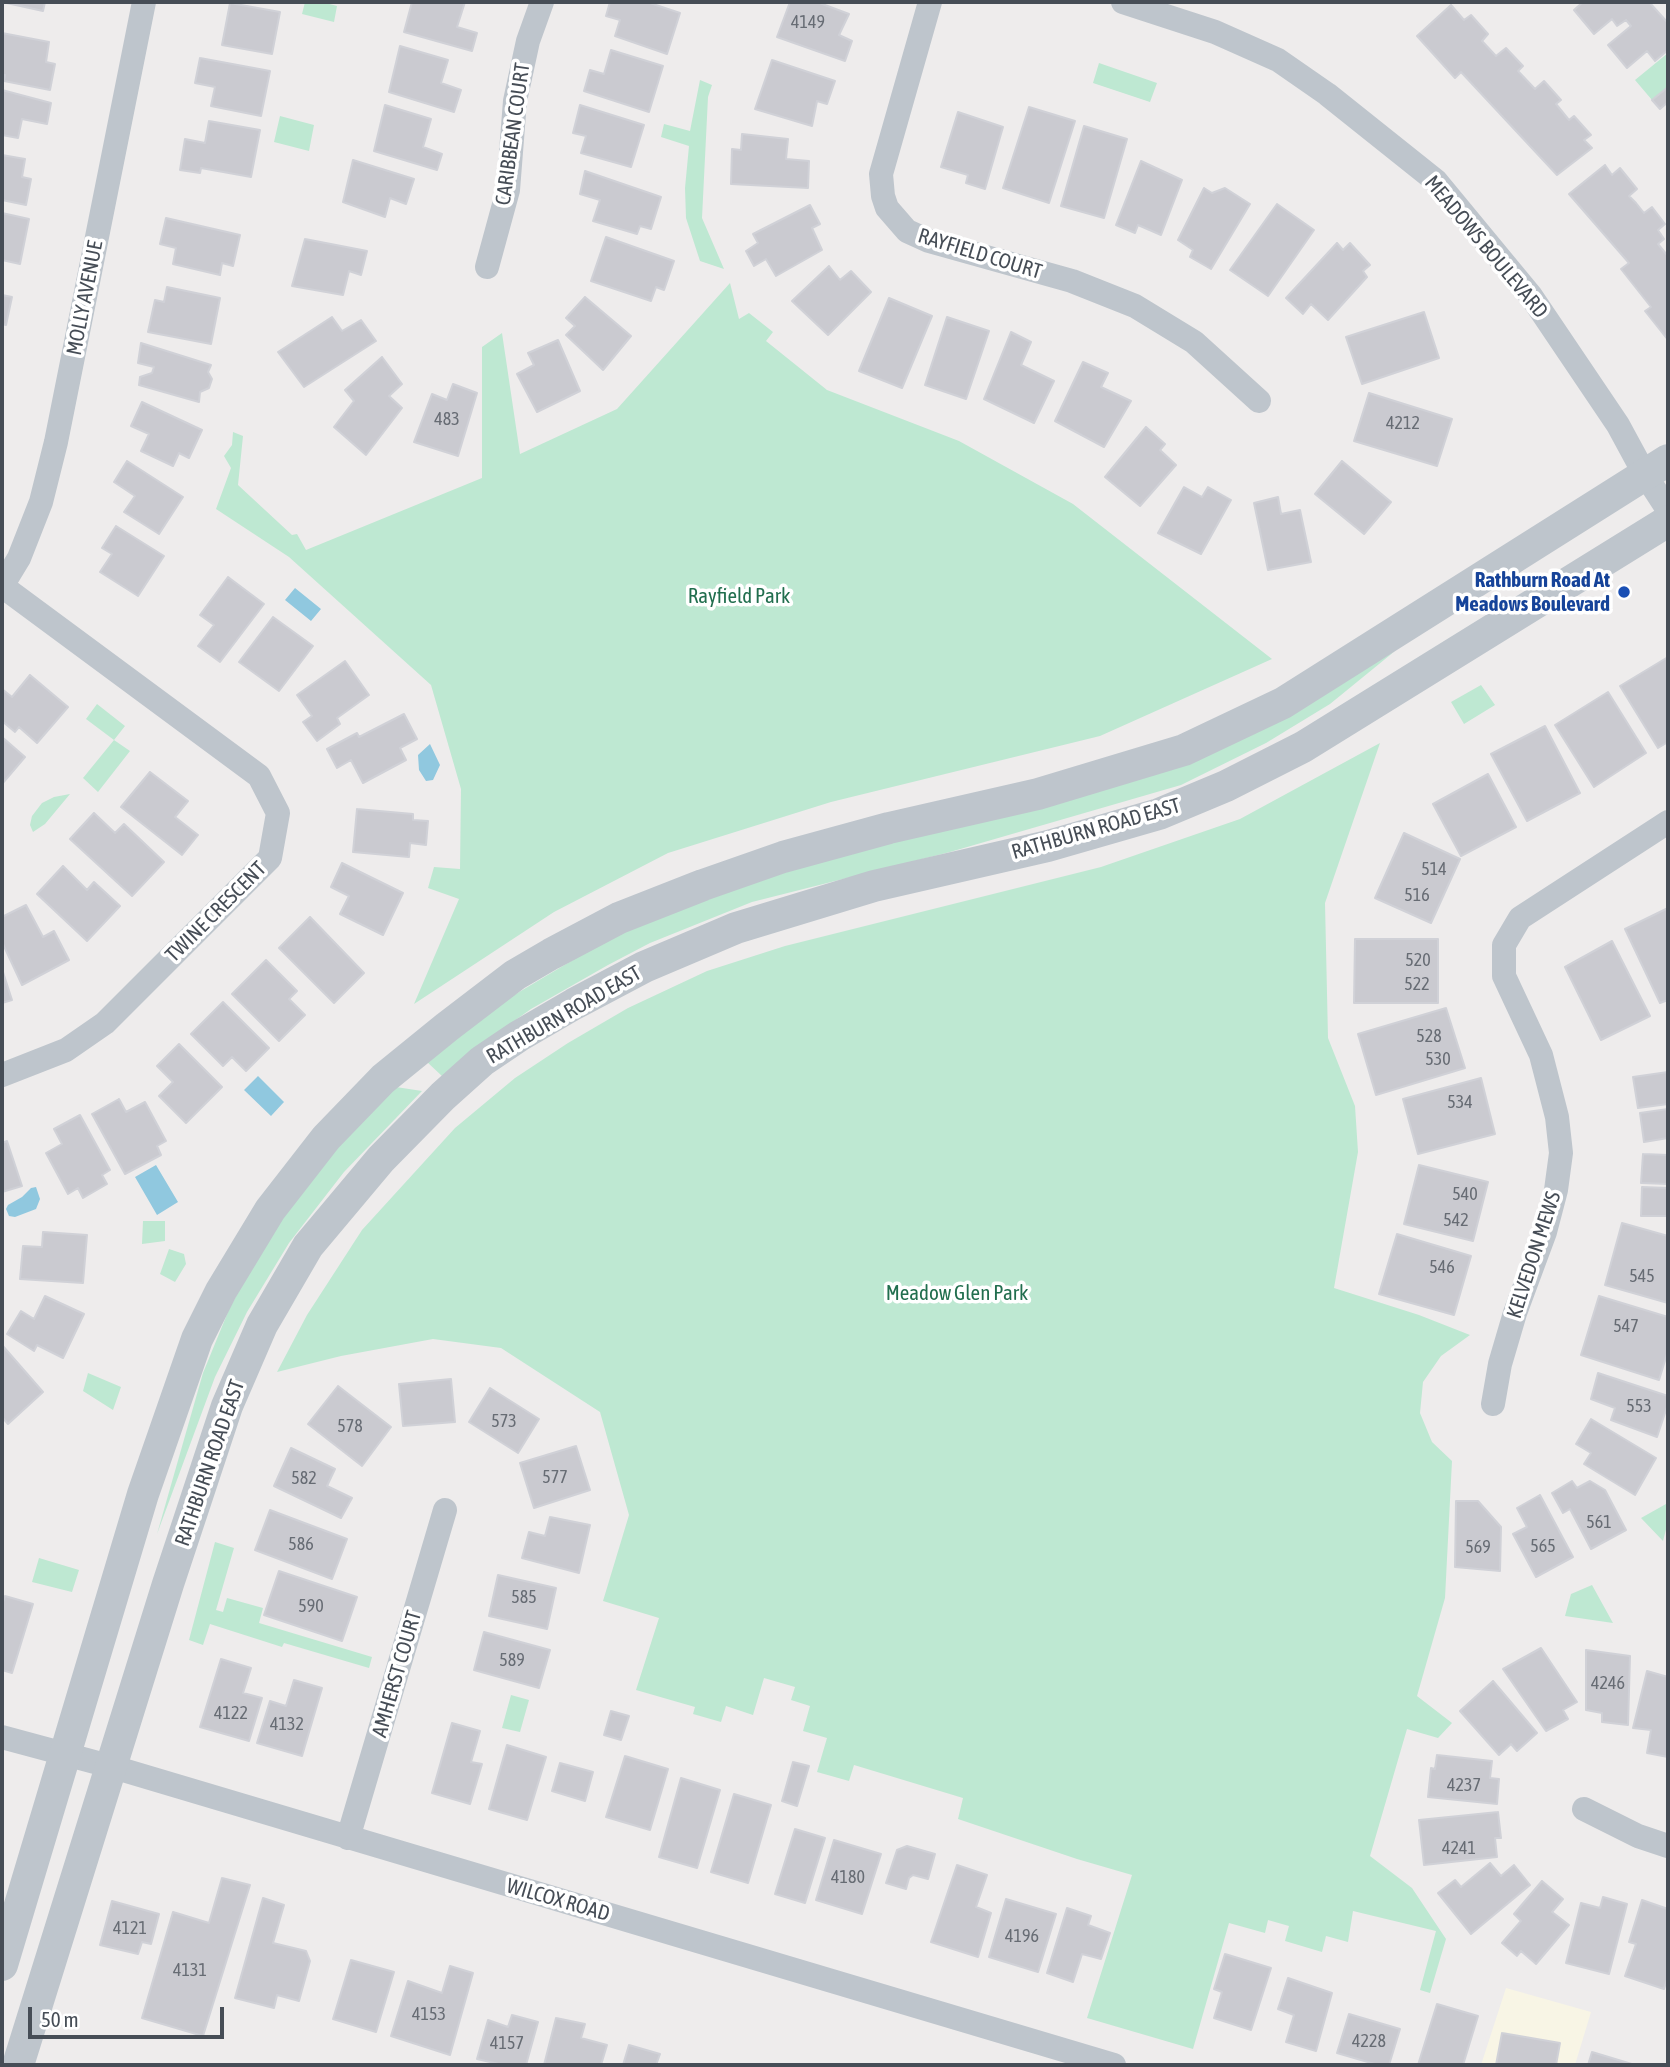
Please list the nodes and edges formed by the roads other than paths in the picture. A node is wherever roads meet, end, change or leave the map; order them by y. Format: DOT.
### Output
graph roads {
  1 [pos="144,2"];
  2 [pos="542,2"];
  3 [pos="930,2"];
  4 [pos="1123,2"];
  5 [pos="487,267"];
  6 [pos="1259,401"];
  7 [pos="1656,466"];
  8 [pos="1668,510"];
  9 [pos="1668,522"];
  10 [pos="2,586"];
  11 [pos="1668,821"];
  12 [pos="2,1075"];
  13 [pos="1493,1404"];
  14 [pos="445,1510"];
  15 [pos="2,1737"];
  16 [pos="66,1754"];
  17 [pos="113,1767"];
  18 [pos="1584,1809"];
  19 [pos="348,1838"];
  20 [pos="1668,1846"];
  21 [pos="2,1965"];
  22 [pos="18,2065"];
  23 [pos="1114,2065"];
  1 -- 10 [label="street, MOLLY AVENUE"];
  2 -- 5 [label="street, CARIBBEAN COURT"];
  3 -- 6 [label="street, RAYFIELD COURT"];
  4 -- 7 [label="street, MEADOWS BOULEVARD"];
  7 -- 8 [label="street, MEADOWS BOULEVARD"];
  7 -- 16 [label="street"];
  9 -- 17 [label="street, RATHBURN ROAD EAST"];
  10 -- 12 [label="street, TWINE CRESCENT"];
  11 -- 13 [label="street, KELVEDON MEWS"];
  14 -- 19 [label="street, AMHERST COURT"];
  15 -- 16 [label="street, WILCOX ROAD"];
  16 -- 17 [label="street, WILCOX ROAD"];
  16 -- 21 [label="street"];
  17 -- 19 [label="street, WILCOX ROAD"];
  17 -- 22 [label="street, RATHBURN ROAD EAST"];
  18 -- 20 [label="street"];
  19 -- 23 [label="street, WILCOX ROAD"];
}
